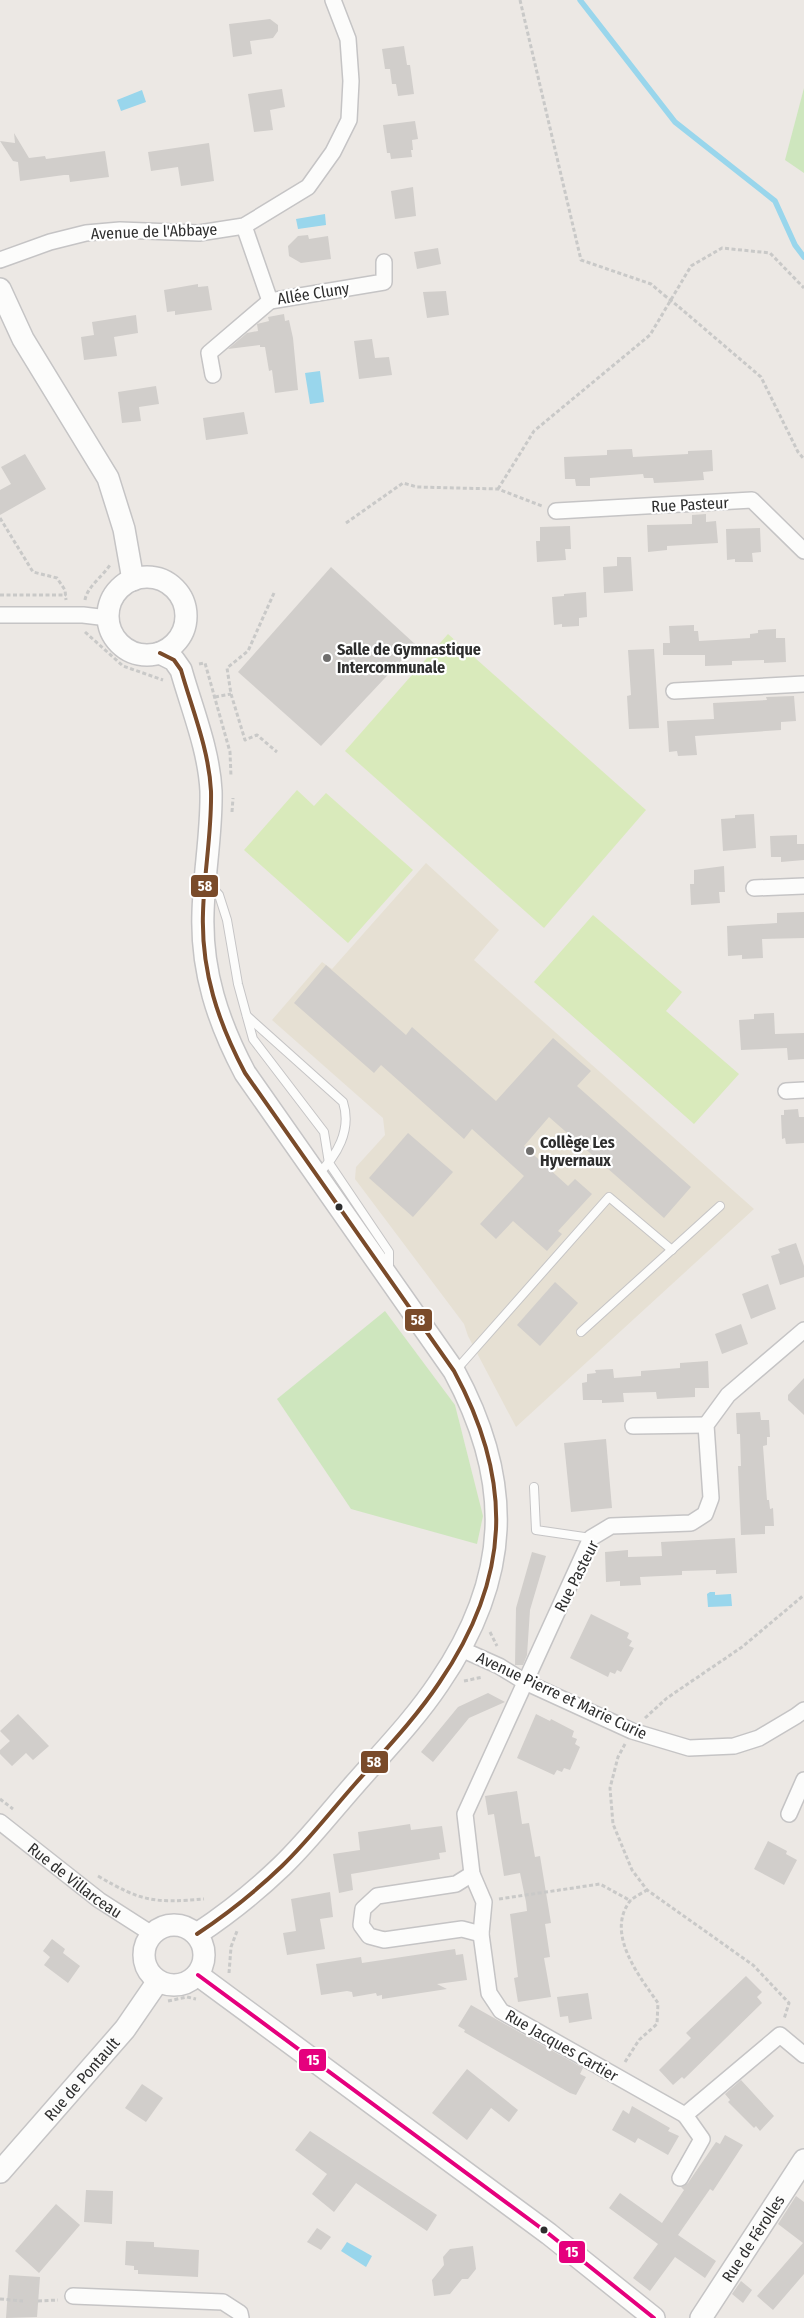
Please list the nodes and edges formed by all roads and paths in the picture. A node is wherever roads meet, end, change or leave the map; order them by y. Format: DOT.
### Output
graph roads {
  1 [pos="333,0"];
  2 [pos="520,0"];
  3 [pos="244,226"];
  4 [pos="0,260"];
  5 [pos="384,262"];
  6 [pos="804,288"];
  7 [pos="0,289"];
  8 [pos="270,301"];
  9 [pos="213,375"];
  10 [pos="804,459"];
  11 [pos="498,489"];
  12 [pos="556,511"];
  13 [pos="0,518"];
  14 [pos="346,523"];
  15 [pos="804,551"];
  16 [pos="110,558"];
  17 [pos="133,580"];
  18 [pos="274,593"];
  19 [pos="0,595"];
  20 [pos="66,595"];
  21 [pos="86,595"];
  22 [pos="0,615"];
  23 [pos="69,615"];
  24 [pos="108,618"];
  25 [pos="82,630"];
  26 [pos="160,653"];
  27 [pos="168,678"];
  28 [pos="804,684"];
  29 [pos="674,691"];
  30 [pos="231,694"];
  31 [pos="215,697"];
  32 [pos="277,752"];
  33 [pos="206,881"];
  34 [pos="804,886"];
  35 [pos="754,888"];
  36 [pos="246,1015"];
  37 [pos="804,1090"];
  38 [pos="786,1091"];
  39 [pos="323,1169"];
  40 [pos="720,1206"];
  41 [pos="672,1250"];
  42 [pos="804,1330"];
  43 [pos="580,1332"];
  44 [pos="454,1371"];
  45 [pos="706,1424"];
  46 [pos="633,1426"];
  47 [pos="534,1487"];
  48 [pos="592,1538"];
  49 [pos="804,1595"];
  50 [pos="490,1630"];
  51 [pos="461,1649"];
  52 [pos="499,1666"];
  53 [pos="525,1682"];
  54 [pos="456,1684"];
  55 [pos="801,1717"];
  56 [pos="632,1731"];
  57 [pos="804,1780"];
  58 [pos="0,1799"];
  59 [pos="15,1810"];
  60 [pos="789,1814"];
  61 [pos="0,1822"];
  62 [pos="91,1870"];
  63 [pos="472,1874"];
  64 [pos="647,1890"];
  65 [pos="204,1899"];
  66 [pos="631,1900"];
  67 [pos="484,1902"];
  68 [pos="238,1930"];
  69 [pos="152,1934"];
  70 [pos="197,1934"];
  71 [pos="482,1934"];
  72 [pos="198,1975"];
  73 [pos="232,1978"];
  74 [pos="158,1981"];
  75 [pos="780,2034"];
  76 [pos="804,2055"];
  77 [pos="617,2076"];
  78 [pos="685,2115"];
  79 [pos="804,2160"];
  80 [pos="0,2172"];
  81 [pos="680,2178"];
  82 [pos="73,2296"];
  83 [pos="0,2299"];
  84 [pos="24,2301"];
  85 [pos="242,2318"];
  86 [pos="654,2318"];
  87 [pos="701,2318"];
  1 -- 3 [label="street, Avenue de l'Abbaye"];
  2 -- 10 [label="path, bridge"];
  3 -- 4 [label="street, Avenue de l'Abbaye"];
  3 -- 8 [label="street, Allée Cluny"];
  5 -- 8 [label="street, Allée Cluny"];
  6 -- 11 [label="path"];
  7 -- 17 [label="street"];
  8 -- 9 [label="street"];
  11 -- 12 [label="path"];
  11 -- 14 [label="path"];
  12 -- 15 [label="street, Rue Pasteur"];
  13 -- 20 [label="path"];
  16 -- 21 [label="path"];
  17 -- 24 [label="street"];
  17 -- 26 [label="street"];
  18 -- 30 [label="path"];
  19 -- 20 [label="path"];
  20 -- 23 [label="path"];
  22 -- 23 [label="street"];
  23 -- 24 [label="street"];
  24 -- 26 [label="street"];
  25 -- 27 [label="path"];
  26 -- 33 [label="street"];
  28 -- 29 [label="street"];
  30 -- 31 [label="path"];
  30 -- 32 [label="path"];
  33 -- 36 [label="lane"];
  33 -- 39 [label="street"];
  34 -- 35 [label="street"];
  36 -- 39 [label="lane"];
  36 -- 39 [label="lane"];
  37 -- 38 [label="street"];
  39 -- 44 [label="street"];
  40 -- 41 [label="lane"];
  41 -- 43 [label="lane"];
  41 -- 44 [label="lane"];
  42 -- 45 [label="street"];
  44 -- 51 [label="street"];
  45 -- 46 [label="street"];
  45 -- 48 [label="street, Rue Pasteur"];
  47 -- 48 [label="lane"];
  48 -- 53 [label="street, Rue Pasteur"];
  49 -- 56 [label="path"];
  50 -- 52 [label="path"];
  51 -- 52 [label="street, Avenue Pierre et Marie Curie"];
  51 -- 70 [label="street"];
  52 -- 53 [label="street, Avenue Pierre et Marie Curie"];
  52 -- 54 [label="path"];
  53 -- 56 [label="street, Avenue Pierre et Marie Curie"];
  53 -- 63 [label="street, Rue Jacques Cartier"];
  55 -- 56 [label="street, Avenue Pierre et Marie Curie"];
  56 -- 64 [label="path"];
  57 -- 60 [label="street"];
  58 -- 59 [label="path"];
  61 -- 69 [label="street, Rue de Villarceau"];
  62 -- 65 [label="path"];
  63 -- 67 [label="street, Rue Jacques Cartier"];
  63 -- 71 [label="street"];
  64 -- 66 [label="path"];
  64 -- 75 [label="path"];
  66 -- 67 [label="path"];
  66 -- 77 [label="path"];
  67 -- 71 [label="street, Rue Jacques Cartier"];
  68 -- 73 [label="path"];
  69 -- 70 [label="street"];
  69 -- 74 [label="street"];
  70 -- 72 [label="street"];
  71 -- 77 [label="street, Rue Jacques Cartier"];
  72 -- 74 [label="street"];
  72 -- 86 [label="street"];
  74 -- 80 [label="street, Rue de Pontault"];
  75 -- 76 [label="street"];
  75 -- 78 [label="street"];
  77 -- 78 [label="street, Rue Jacques Cartier"];
  78 -- 81 [label="street"];
  79 -- 87 [label="street, Rue de Férolles"];
  82 -- 85 [label="street"];
  83 -- 84 [label="path"];
}
